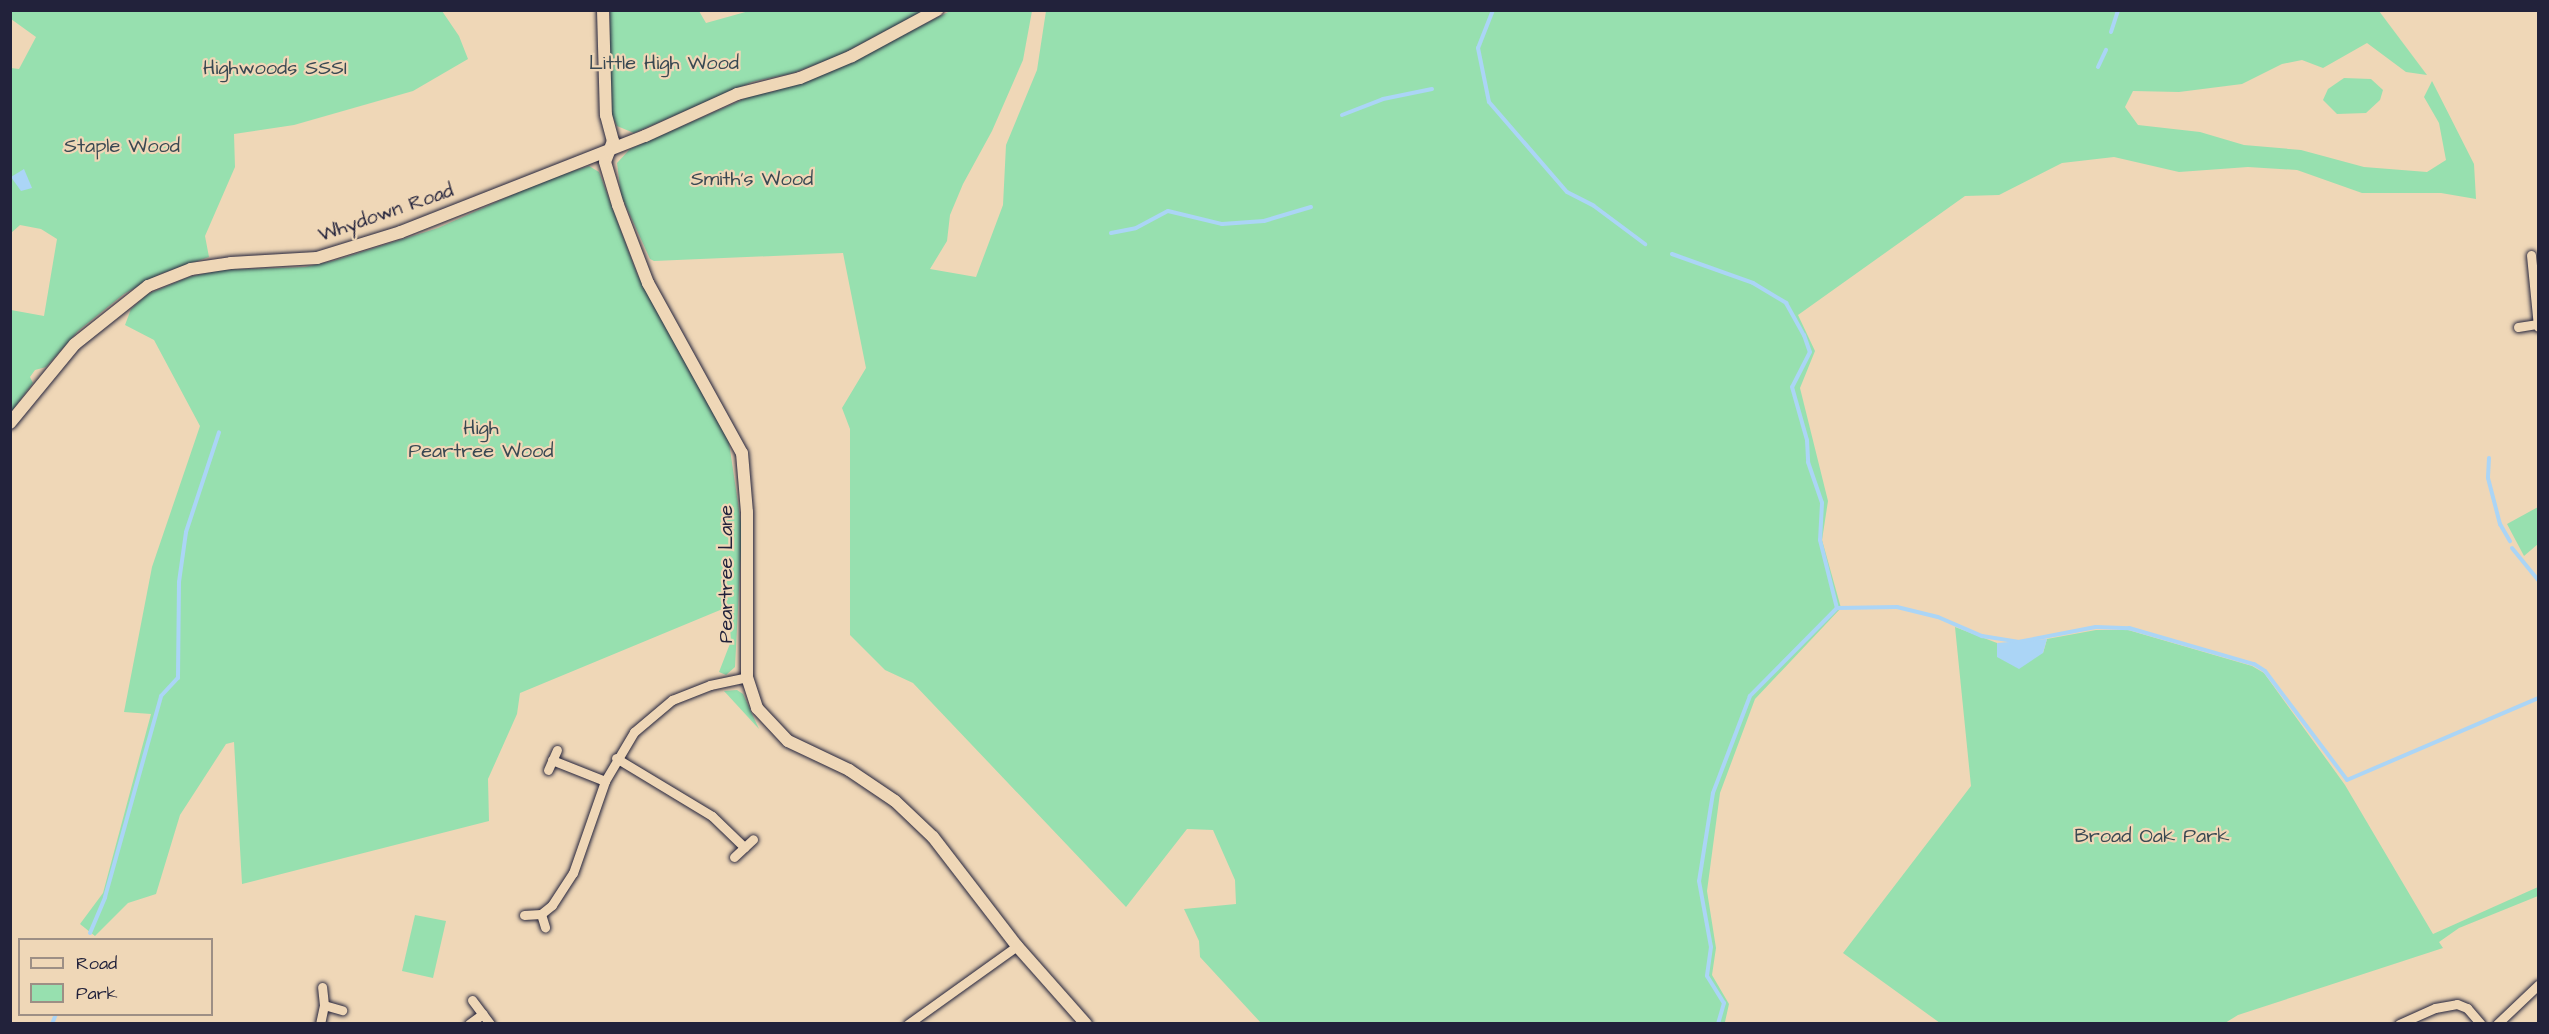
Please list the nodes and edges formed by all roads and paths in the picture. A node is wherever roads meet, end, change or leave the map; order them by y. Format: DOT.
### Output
graph roads {
  1 [pos="603,10"];
  2 [pos="937,10"];
  3 [pos="609,150"];
  4 [pos="2531,255"];
  5 [pos="2536,272"];
  6 [pos="2538,326"];
  7 [pos="2518,327"];
  8 [pos="10,423"];
  9 [pos="747,677"];
  10 [pos="557,750"];
  11 [pos="616,758"];
  12 [pos="552,760"];
  13 [pos="548,770"];
  14 [pos="605,781"];
  15 [pos="753,839"];
  16 [pos="744,847"];
  17 [pos="734,857"];
  18 [pos="541,914"];
  19 [pos="524,915"];
  20 [pos="545,927"];
  21 [pos="1017,946"];
  22 [pos="2538,985"];
  23 [pos="322,987"];
  24 [pos="472,1000"];
  25 [pos="324,1005"];
  26 [pos="342,1010"];
  27 [pos="483,1014"];
  28 [pos="320,1023"];
  29 [pos="469,1023"];
  30 [pos="490,1023"];
  31 [pos="908,1023"];
  32 [pos="1086,1023"];
  33 [pos="2399,1023"];
  34 [pos="2481,1023"];
  35 [pos="2497,1023"];
  1 -- 3 [label="street, Peartree Lane"];
  2 -- 3 [label="street, Whydown Road"];
  3 -- 8 [label="street, Whydown Road"];
  3 -- 9 [label="street, Peartree Lane"];
  4 -- 5 [label="street"];
  5 -- 6 [label="street"];
  6 -- 7 [label="street"];
  9 -- 11 [label="street"];
  9 -- 21 [label="street, Peartree Lane"];
  10 -- 12 [label="street"];
  11 -- 14 [label="street"];
  11 -- 16 [label="street"];
  12 -- 13 [label="street"];
  12 -- 14 [label="street"];
  14 -- 18 [label="street"];
  15 -- 16 [label="street"];
  16 -- 17 [label="street"];
  18 -- 19 [label="street"];
  18 -- 20 [label="street"];
  21 -- 31 [label="street"];
  21 -- 32 [label="street, Peartree Lane"];
  22 -- 35 [label="street"];
  23 -- 25 [label="street"];
  24 -- 27 [label="street"];
  25 -- 26 [label="street"];
  25 -- 28 [label="street"];
  27 -- 29 [label="street"];
  27 -- 30 [label="street"];
  33 -- 34 [label="street"];
}
